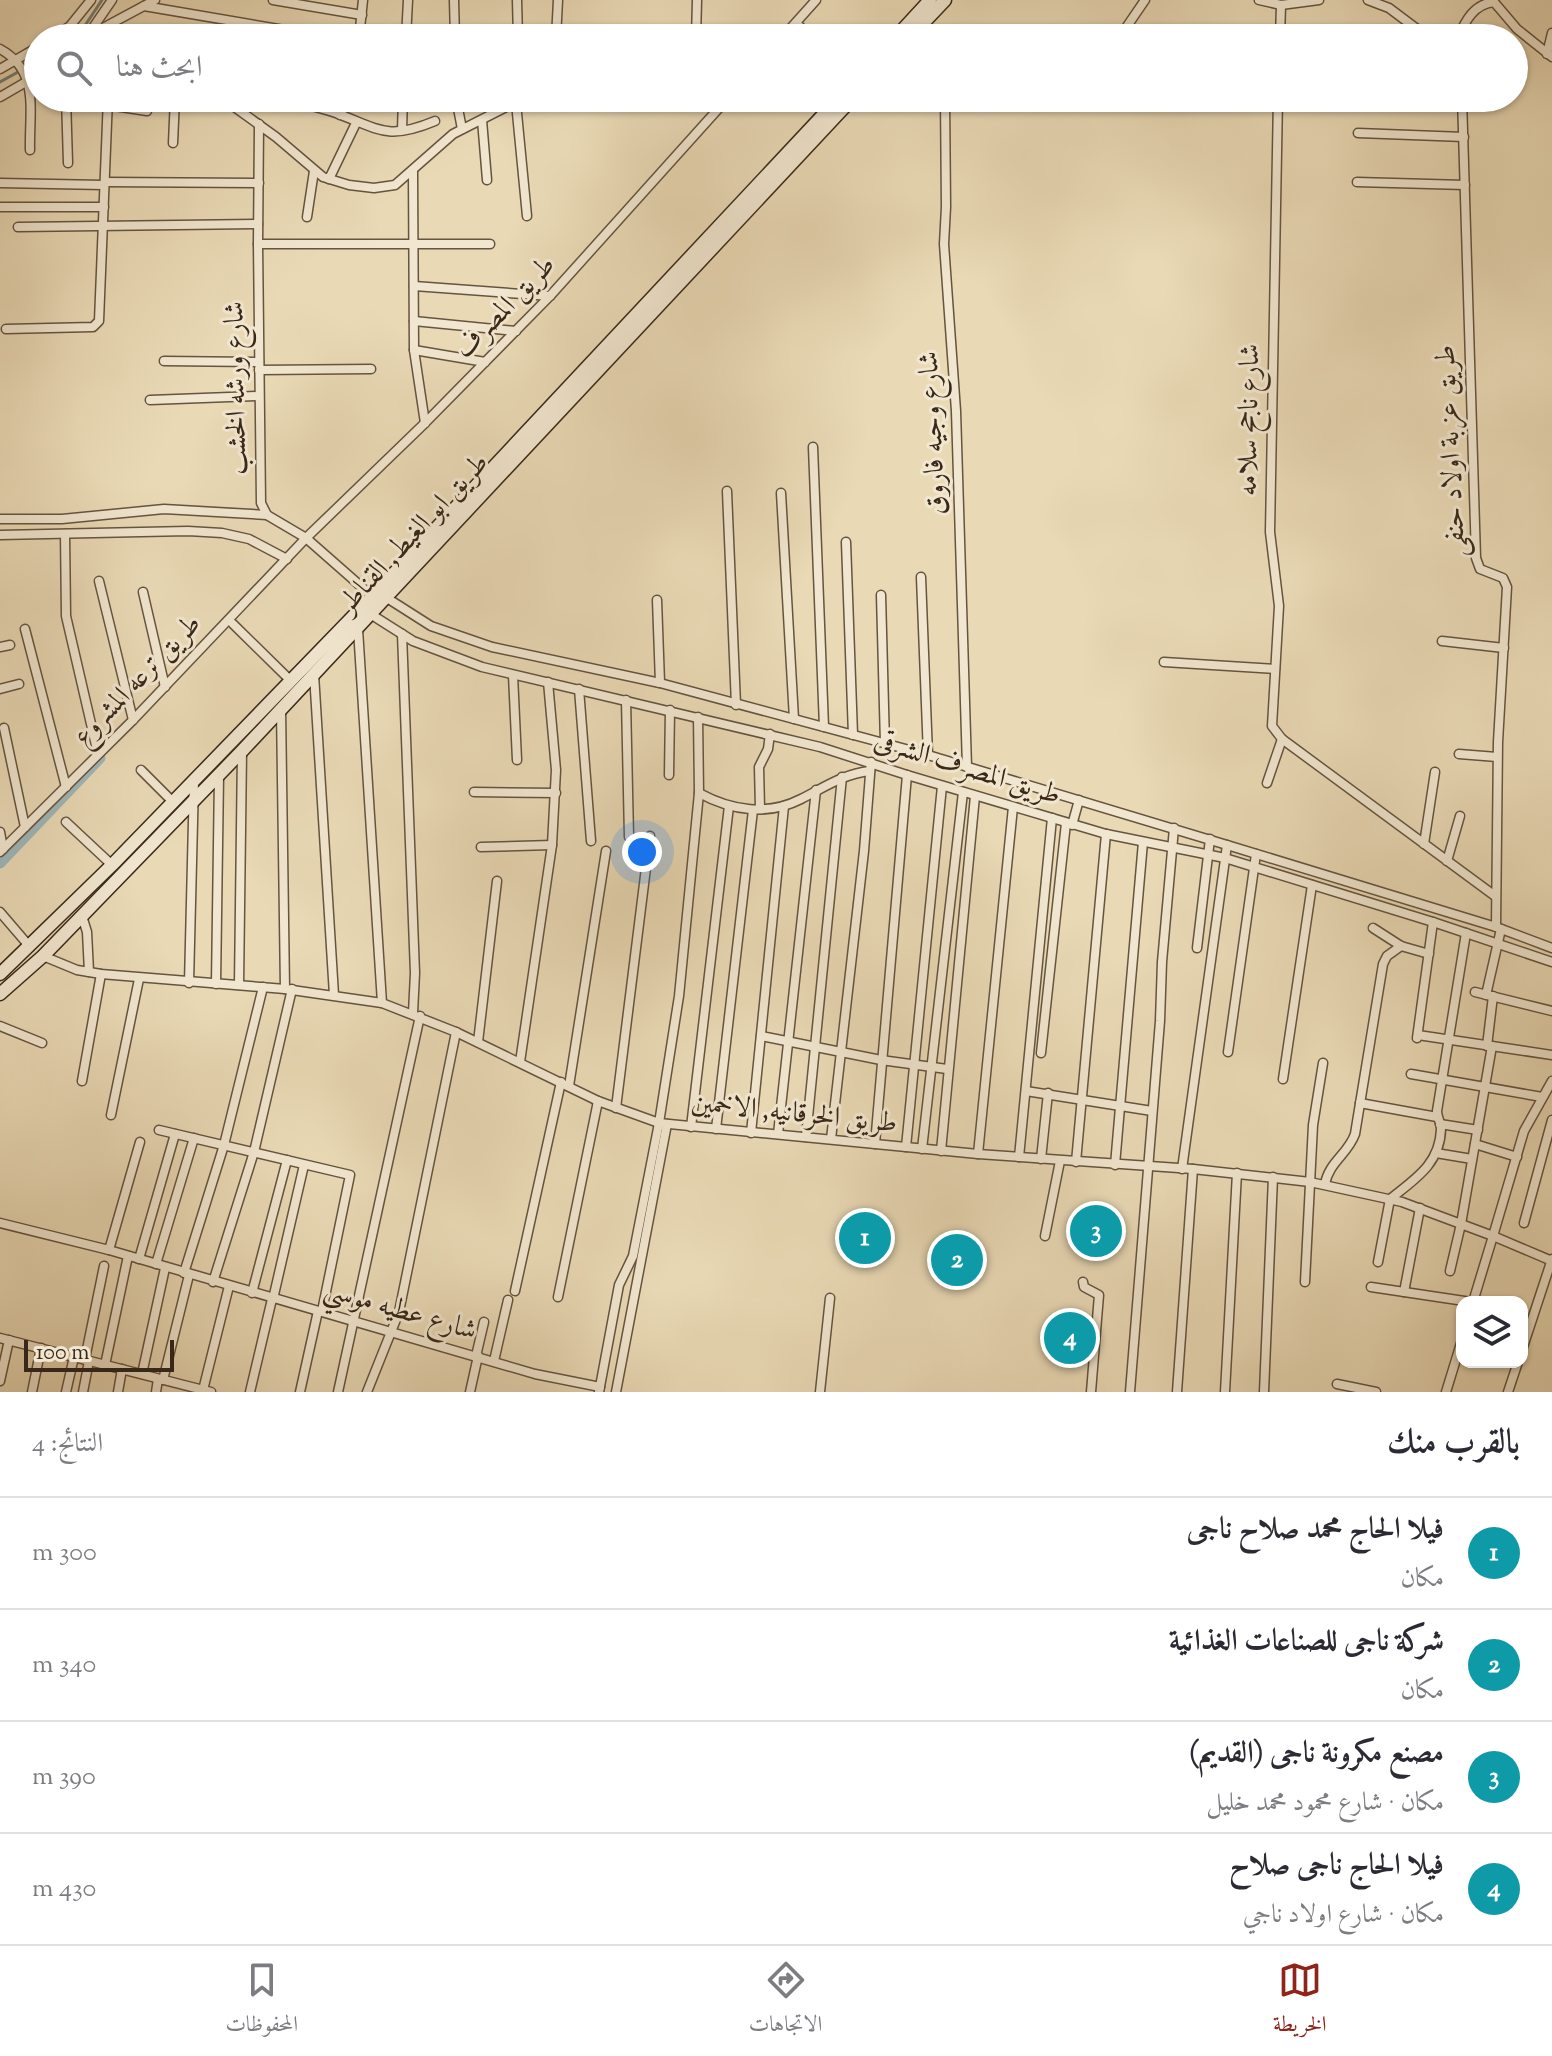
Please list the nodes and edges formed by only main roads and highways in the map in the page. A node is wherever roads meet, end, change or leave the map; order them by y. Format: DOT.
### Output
graph roads {
  1 [pos="930,0"];
  2 [pos="945,0"];
  3 [pos="908,24"];
  4 [pos="924,24"];
  5 [pos="826,112"];
  6 [pos="840,112"];
  7 [pos="0,974"];
  8 [pos="0,994"];
  1 -- 3 [label="main road"];
  2 -- 4 [label="main road"];
  5 -- 7 [label="main road, طريق ابو الغيط, القناطر"];
  6 -- 8 [label="main road, طريق ابو الغيط, القناطر"];
}
